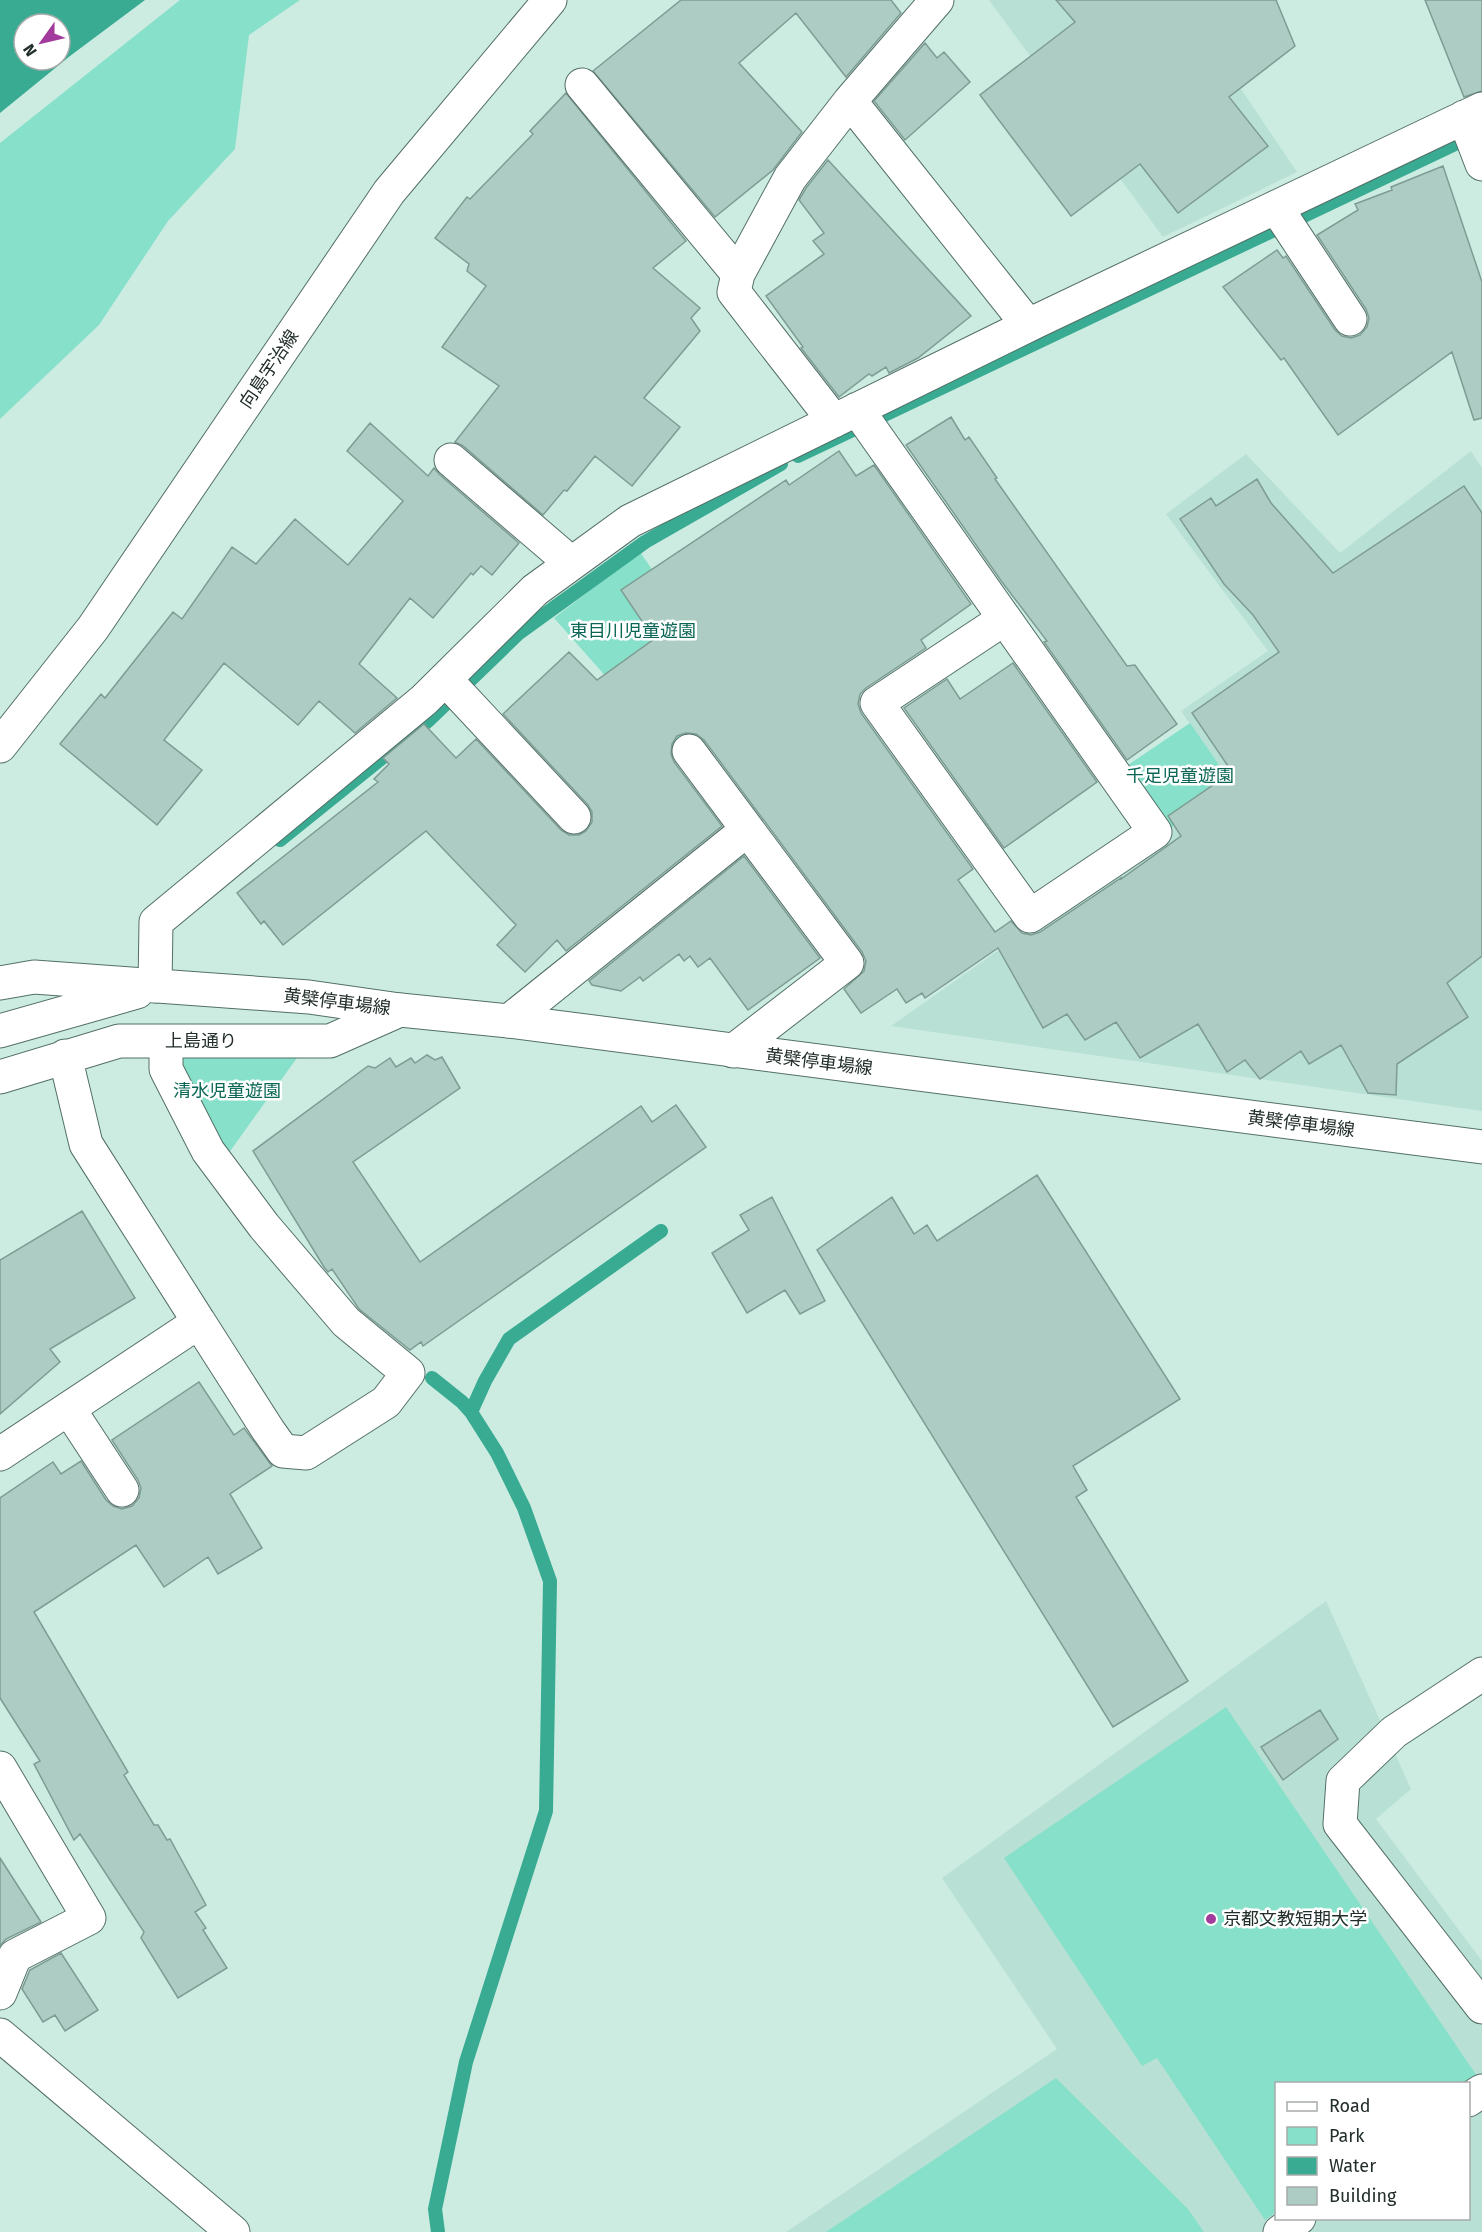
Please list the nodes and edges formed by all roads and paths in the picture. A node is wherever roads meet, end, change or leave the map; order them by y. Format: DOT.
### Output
graph roads {
  1 [pos="550,0"];
  2 [pos="937,0"];
  3 [pos="582,85"];
  4 [pos="850,101"];
  5 [pos="1470,116"];
  6 [pos="1482,164"];
  7 [pos="1277,209"];
  8 [pos="738,274"];
  9 [pos="1350,319"];
  10 [pos="1028,325"];
  11 [pos="850,414"];
  12 [pos="451,460"];
  13 [pos="572,563"];
  14 [pos="1004,619"];
  15 [pos="447,681"];
  16 [pos="0,746"];
  17 [pos="689,752"];
  18 [pos="574,818"];
  19 [pos="747,830"];
  20 [pos="0,983"];
  21 [pos="156,986"];
  22 [pos="400,1010"];
  23 [pos="509,1020"];
  24 [pos="0,1031"];
  25 [pos="166,1041"];
  26 [pos="733,1051"];
  27 [pos="65,1056"];
  28 [pos="0,1077"];
  29 [pos="1482,1148"];
  30 [pos="199,1322"];
  31 [pos="69,1409"];
  32 [pos="0,1454"];
  33 [pos="122,1490"];
  34 [pos="1482,1674"];
  35 [pos="0,1768"];
  36 [pos="0,1993"];
  37 [pos="1482,2007"];
  38 [pos="0,2034"];
  39 [pos="1296,2220"];
  40 [pos="233,2232"];
  41 [pos="1280,2232"];
  1 -- 16 [label="street, 向島宇治線"];
  2 -- 4 [label="street"];
  3 -- 8 [label="street"];
  4 -- 8 [label="street"];
  4 -- 10 [label="street"];
  5 -- 6 [label="street"];
  5 -- 7 [label="street"];
  7 -- 9 [label="street"];
  7 -- 10 [label="street"];
  8 -- 11 [label="street"];
  10 -- 11 [label="street"];
  11 -- 13 [label="street"];
  11 -- 14 [label="street"];
  12 -- 13 [label="street"];
  13 -- 15 [label="street"];
  14 -- 14 [label="street"];
  15 -- 18 [label="street"];
  15 -- 21 [label="street"];
  17 -- 19 [label="street"];
  19 -- 23 [label="street"];
  19 -- 26 [label="street"];
  20 -- 21 [label="street, 黄檗停車場線"];
  21 -- 22 [label="street, 黄檗停車場線"];
  21 -- 24 [label="street, 黄檗停車場線"];
  22 -- 23 [label="street, 黄檗停車場線"];
  22 -- 25 [label="street, 上島通り"];
  23 -- 26 [label="street, 黄檗停車場線"];
  25 -- 27 [label="street, 上島通り"];
  25 -- 30 [label="street"];
  26 -- 29 [label="street, 黄檗停車場線"];
  27 -- 28 [label="street, 上島通り"];
  27 -- 30 [label="street"];
  30 -- 31 [label="street"];
  31 -- 32 [label="street"];
  31 -- 33 [label="street"];
  34 -- 37 [label="street"];
  35 -- 36 [label="street"];
  38 -- 40 [label="street"];
  39 -- 41 [label="street"];
}
